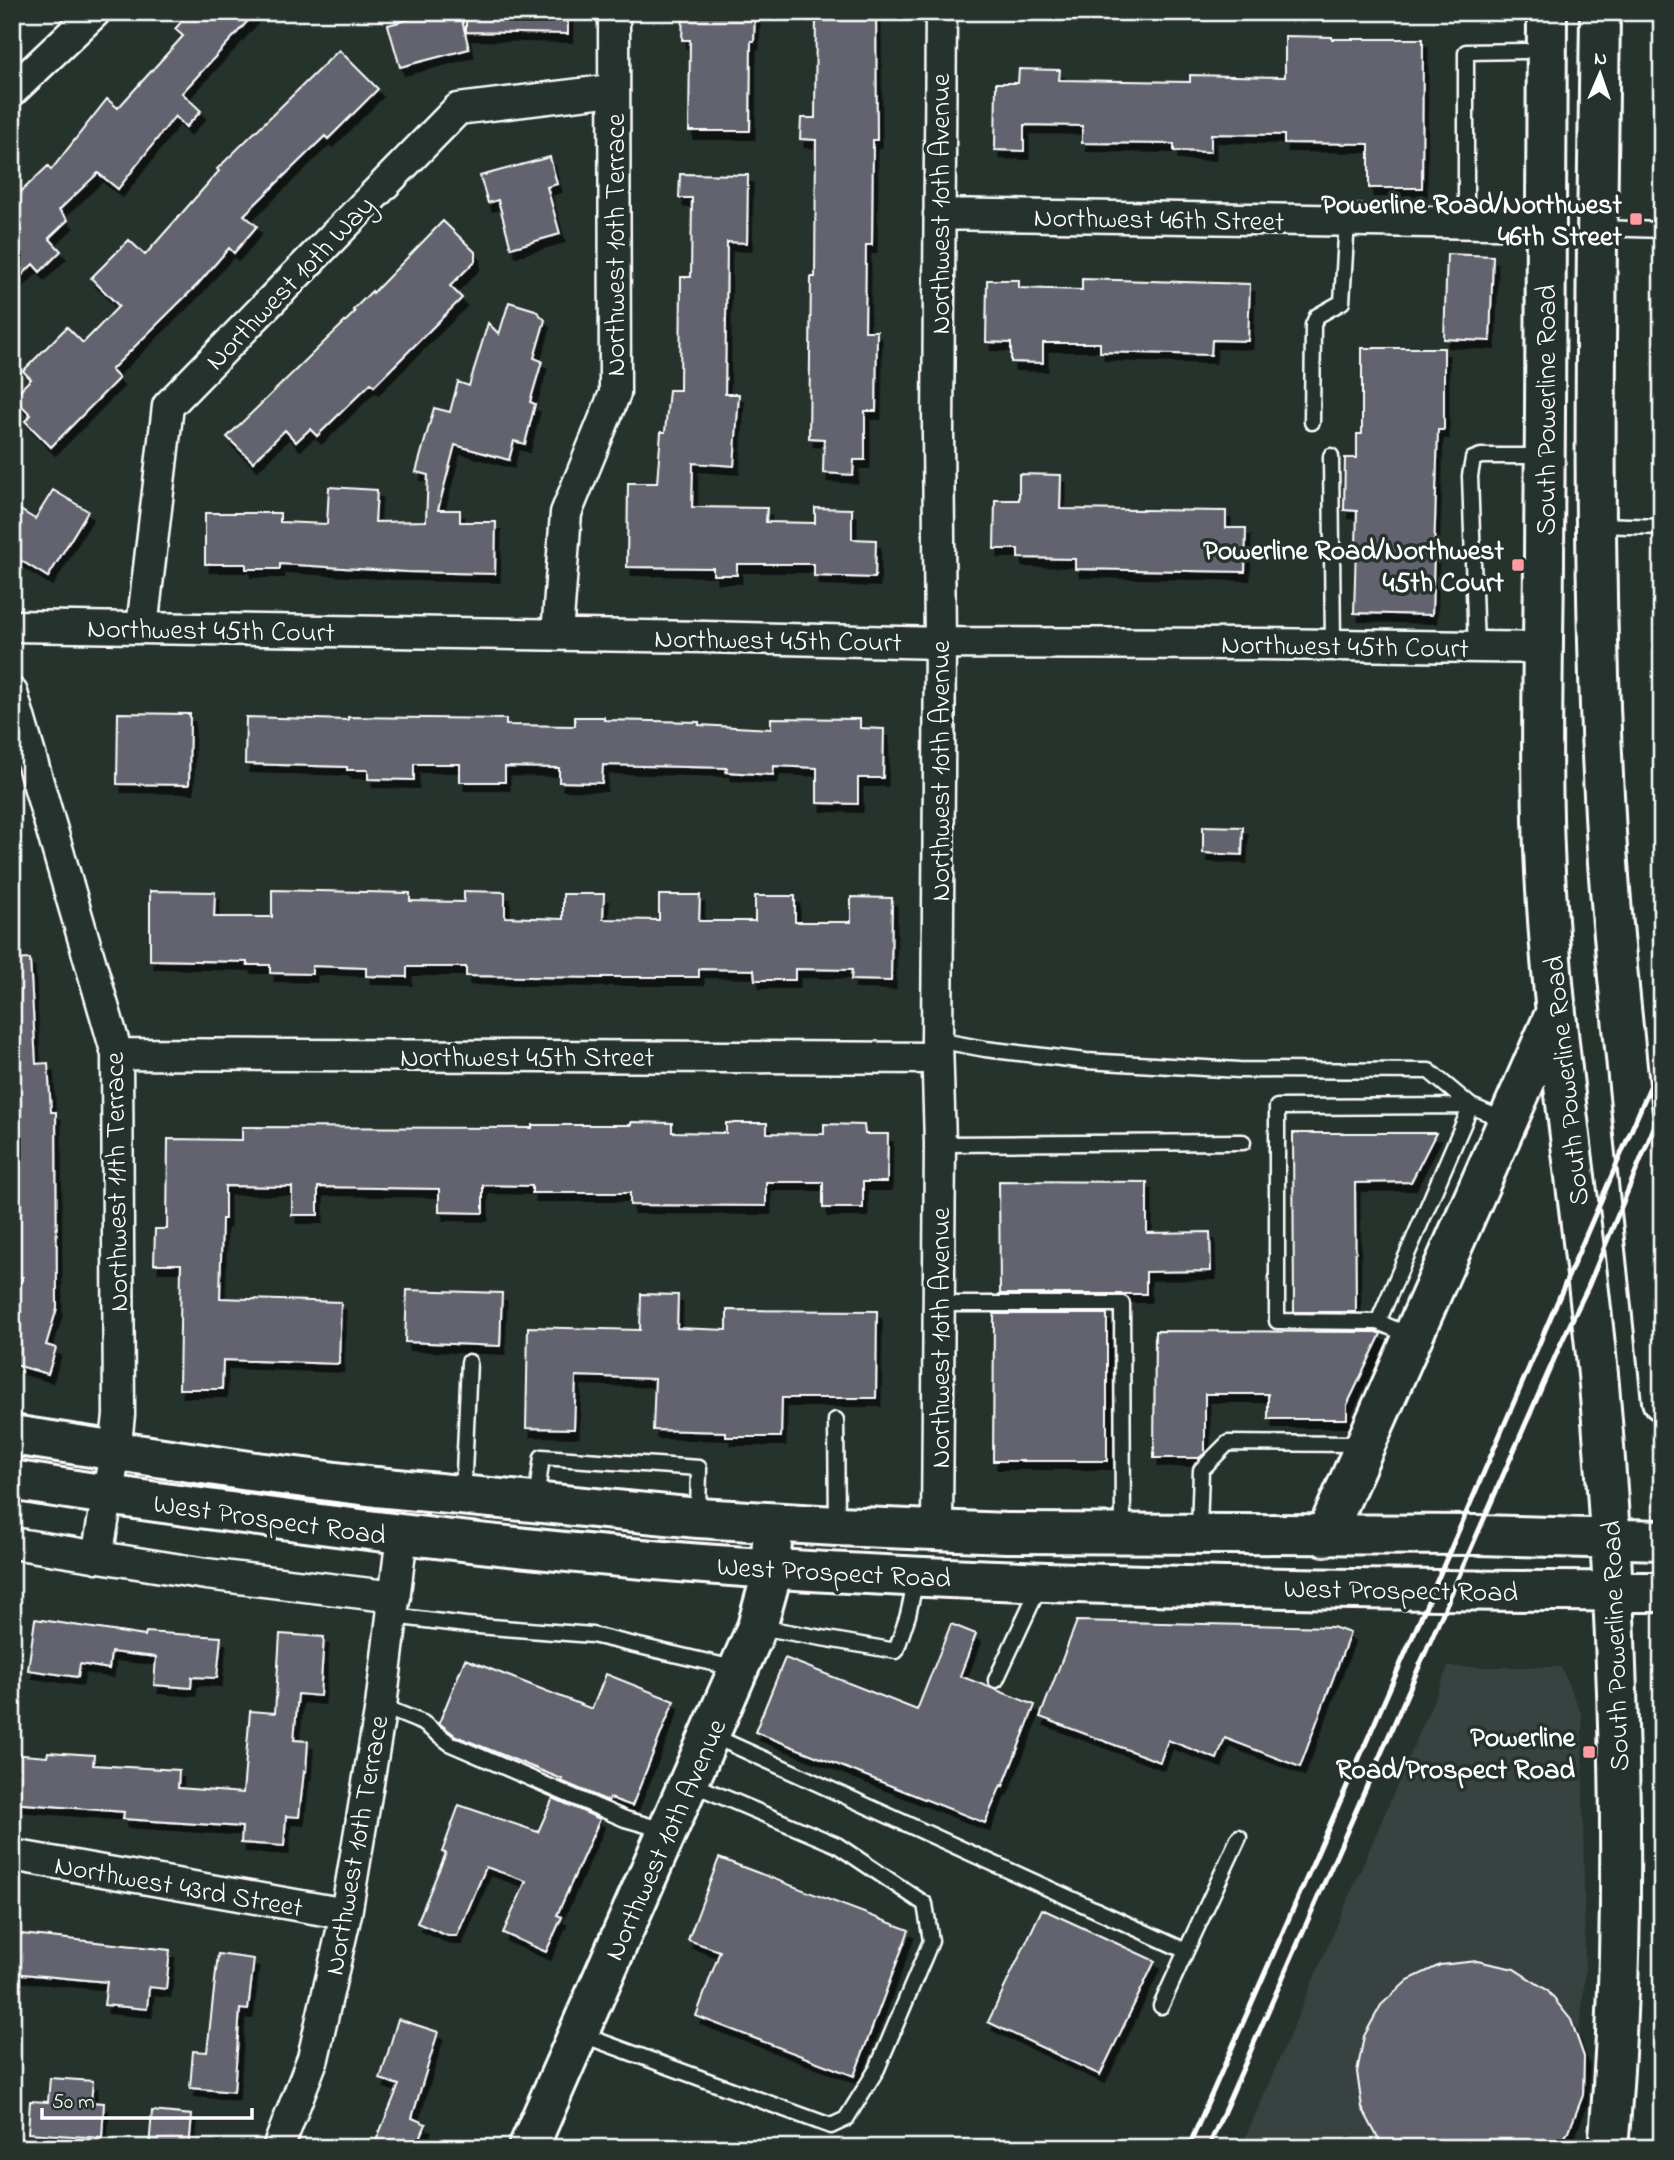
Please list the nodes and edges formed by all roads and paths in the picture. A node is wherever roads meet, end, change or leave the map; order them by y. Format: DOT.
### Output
graph roads {
  1 [pos="95,12"];
  2 [pos="614,12"];
  3 [pos="941,12"];
  4 [pos="1547,12"];
  5 [pos="1600,12"];
  6 [pos="1525,51"];
  7 [pos="613,90"];
  8 [pos="12,91"];
  9 [pos="1547,141"];
  10 [pos="939,214"];
  11 [pos="1347,220"];
  12 [pos="1466,222"];
  13 [pos="1547,224"];
  14 [pos="1598,228"];
  15 [pos="1662,230"];
  16 [pos="1598,289"];
  17 [pos="1311,422"];
  18 [pos="1331,456"];
  19 [pos="1545,456"];
  20 [pos="1597,525"];
  21 [pos="1662,527"];
  22 [pos="12,626"];
  23 [pos="142,628"];
  24 [pos="557,635"];
  25 [pos="940,643"];
  26 [pos="1333,645"];
  27 [pos="1476,647"];
  28 [pos="1543,648"];
  29 [pos="12,692"];
  30 [pos="1555,1014"];
  31 [pos="937,1049"];
  32 [pos="117,1054"];
  33 [pos="1471,1106"];
  34 [pos="1508,1122"];
  35 [pos="1243,1142"];
  36 [pos="940,1144"];
  37 [pos="939,1304"];
  38 [pos="1378,1322"];
  39 [pos="1413,1337"];
  40 [pos="469,1362"];
  41 [pos="1661,1390"];
  42 [pos="836,1420"];
  43 [pos="12,1435"];
  44 [pos="1366,1444"];
  45 [pos="115,1452"];
  46 [pos="12,1480"];
  47 [pos="108,1495"];
  48 [pos="463,1496"];
  49 [pos="774,1522"];
  50 [pos="836,1526"];
  51 [pos="937,1530"];
  52 [pos="1199,1534"];
  53 [pos="402,1535"];
  54 [pos="1123,1535"];
  55 [pos="1325,1536"];
  56 [pos="1610,1538"];
  57 [pos="1662,1540"];
  58 [pos="12,1543"];
  59 [pos="97,1557"];
  60 [pos="771,1568"];
  61 [pos="917,1575"];
  62 [pos="1041,1580"];
  63 [pos="1613,1591"];
  64 [pos="1662,1592"];
  65 [pos="394,1607"];
  66 [pos="757,1627"];
  67 [pos="739,1670"];
  68 [pos="996,1679"];
  69 [pos="381,1706"];
  70 [pos="710,1734"];
  71 [pos="689,1782"];
  72 [pos="667,1831"];
  73 [pos="1238,1837"];
  74 [pos="12,1855"];
  75 [pos="346,1914"];
  76 [pos="1186,1951"];
  77 [pos="1161,2006"];
  78 [pos="578,2034"];
  79 [pos="278,2148"];
  80 [pos="528,2148"];
  81 [pos="1608,2148"];
  1 -- 8 [label="street"];
  2 -- 7 [label="street, Northwest 10th Terrace"];
  3 -- 10 [label="street, Northwest 10th Avenue"];
  4 -- 9 [label="main road, South Powerline Road"];
  5 -- 14 [label="main road, South Powerline Road"];
  6 -- 12 [label="lane"];
  7 -- 23 [label="street, Northwest 10th Way"];
  7 -- 24 [label="street, Northwest 10th Terrace"];
  9 -- 13 [label="main road, South Powerline Road"];
  9 -- 14 [label="main road"];
  10 -- 11 [label="street, Northwest 46th Street"];
  10 -- 25 [label="street, Northwest 10th Avenue"];
  11 -- 12 [label="street, Northwest 46th Street"];
  11 -- 17 [label="lane"];
  12 -- 13 [label="street, Northwest 46th Street"];
  13 -- 16 [label="main road"];
  13 -- 19 [label="main road, South Powerline Road"];
  14 -- 15 [label="lane"];
  14 -- 16 [label="main road, South Powerline Road"];
  16 -- 20 [label="main road, South Powerline Road"];
  18 -- 26 [label="lane"];
  19 -- 27 [label="lane"];
  19 -- 28 [label="main road, South Powerline Road"];
  20 -- 21 [label="lane"];
  20 -- 41 [label="main road, South Powerline Road"];
  22 -- 23 [label="street, Northwest 45th Court"];
  23 -- 24 [label="street, Northwest 45th Court"];
  24 -- 25 [label="street, Northwest 45th Court"];
  25 -- 26 [label="street, Northwest 45th Court"];
  25 -- 31 [label="street, Northwest 10th Avenue"];
  26 -- 27 [label="street, Northwest 45th Court"];
  27 -- 28 [label="street, Northwest 45th Court"];
  28 -- 30 [label="main road, South Powerline Road"];
  29 -- 32 [label="street, Northwest 11th Terrace"];
  30 -- 34 [label="main road"];
  30 -- 56 [label="main road, South Powerline Road"];
  31 -- 32 [label="street, Northwest 45th Street"];
  31 -- 33 [label="lane"];
  31 -- 36 [label="street, Northwest 10th Avenue"];
  32 -- 45 [label="street, Northwest 11th Terrace"];
  33 -- 34 [label="lane"];
  33 -- 38 [label="lane"];
  33 -- 38 [label="lane"];
  34 -- 39 [label="main road"];
  35 -- 36 [label="lane"];
  36 -- 37 [label="street, Northwest 10th Avenue"];
  37 -- 51 [label="street, Northwest 10th Avenue"];
  37 -- 54 [label="lane"];
  38 -- 39 [label="lane"];
  39 -- 44 [label="main road"];
  40 -- 48 [label="lane"];
  42 -- 50 [label="lane"];
  43 -- 45 [label="main road, West Prospect Road"];
  44 -- 52 [label="lane"];
  44 -- 55 [label="main road"];
  45 -- 47 [label="street, Northwest 11th Terrace"];
  45 -- 48 [label="main road, West Prospect Road"];
  46 -- 47 [label="main road, West Prospect Road"];
  47 -- 53 [label="main road, West Prospect Road"];
  47 -- 59 [label="street, Northwest 11th Terrace"];
  48 -- 49 [label="main road, West Prospect Road"];
  49 -- 50 [label="main road, West Prospect Road"];
  49 -- 60 [label="main road, Northwest 10th Avenue"];
  50 -- 51 [label="main road, West Prospect Road"];
  51 -- 54 [label="main road, West Prospect Road"];
  52 -- 54 [label="main road, West Prospect Road"];
  52 -- 55 [label="main road, West Prospect Road"];
  53 -- 60 [label="main road, West Prospect Road"];
  53 -- 65 [label="street, Northwest 10th Terrace"];
  55 -- 56 [label="main road, West Prospect Road"];
  56 -- 57 [label="main road, West Prospect Road"];
  56 -- 63 [label="main road, South Powerline Road"];
  58 -- 59 [label="street"];
  59 -- 65 [label="street"];
  60 -- 61 [label="main road, West Prospect Road"];
  60 -- 66 [label="main road, Northwest 10th Avenue"];
  61 -- 62 [label="main road, West Prospect Road"];
  61 -- 66 [label="lane"];
  62 -- 63 [label="main road, West Prospect Road"];
  62 -- 68 [label="lane"];
  63 -- 64 [label="main road, West Prospect Road"];
  63 -- 81 [label="main road, South Powerline Road"];
  65 -- 67 [label="lane"];
  65 -- 69 [label="street, Northwest 10th Terrace"];
  66 -- 67 [label="main road, Northwest 10th Avenue"];
  67 -- 70 [label="main road, Northwest 10th Avenue"];
  69 -- 72 [label="lane"];
  69 -- 75 [label="street, Northwest 10th Terrace"];
  70 -- 71 [label="main road, Northwest 10th Avenue"];
  70 -- 76 [label="lane"];
  71 -- 72 [label="main road, Northwest 10th Avenue"];
  71 -- 78 [label="lane"];
  72 -- 78 [label="main road, Northwest 10th Avenue"];
  73 -- 76 [label="lane"];
  74 -- 75 [label="street, Northwest 43rd Street"];
  75 -- 79 [label="street, Northwest 10th Terrace"];
  76 -- 77 [label="lane"];
  78 -- 80 [label="main road, Northwest 10th Avenue"];
}
